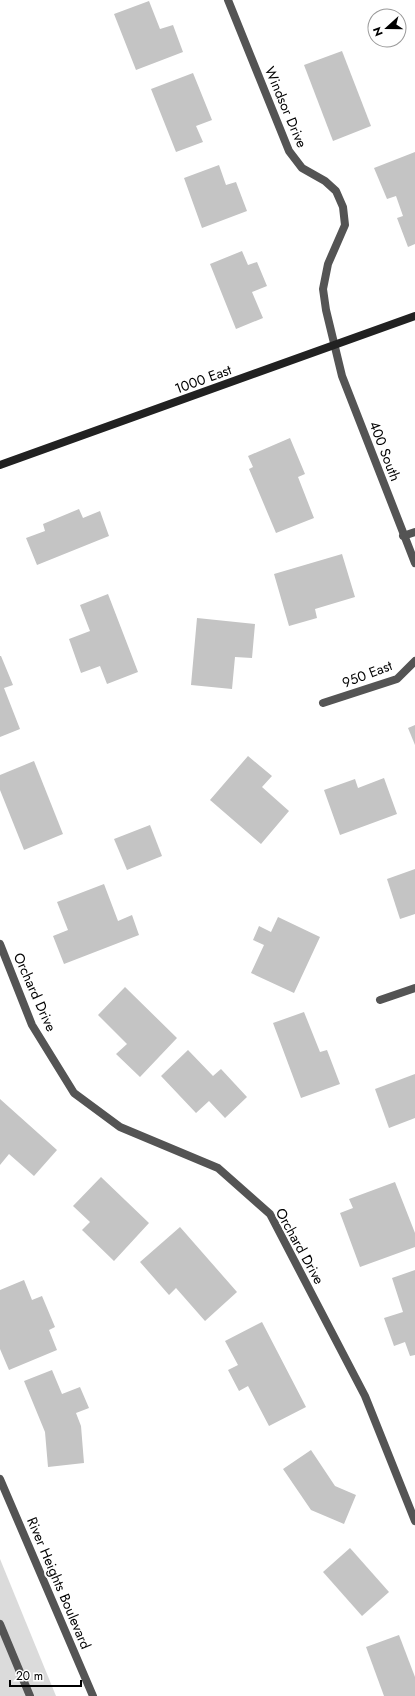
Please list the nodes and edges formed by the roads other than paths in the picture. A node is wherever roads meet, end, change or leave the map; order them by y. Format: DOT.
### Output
graph roads {
  1 [pos="228,0"];
  2 [pos="415,316"];
  3 [pos="334,346"];
  4 [pos="0,465"];
  5 [pos="415,532"];
  6 [pos="403,536"];
  7 [pos="415,564"];
  8 [pos="415,661"];
  9 [pos="323,703"];
  10 [pos="0,944"];
  11 [pos="415,988"];
  12 [pos="380,1000"];
  13 [pos="0,1479"];
  14 [pos="415,1521"];
  15 [pos="0,1624"];
  16 [pos="30,1696"];
  17 [pos="93,1696"];
  1 -- 3 [label="street, Windsor Drive"];
  2 -- 3 [label="street, 1000 East"];
  3 -- 4 [label="street, 1000 East"];
  3 -- 6 [label="street, 400 South"];
  5 -- 6 [label="street"];
  6 -- 7 [label="street, 400 South"];
  8 -- 9 [label="street, 950 East"];
  10 -- 14 [label="street, Orchard Drive"];
  11 -- 12 [label="street"];
  13 -- 17 [label="street, River Heights Boulevard"];
  15 -- 16 [label="street"];
}
